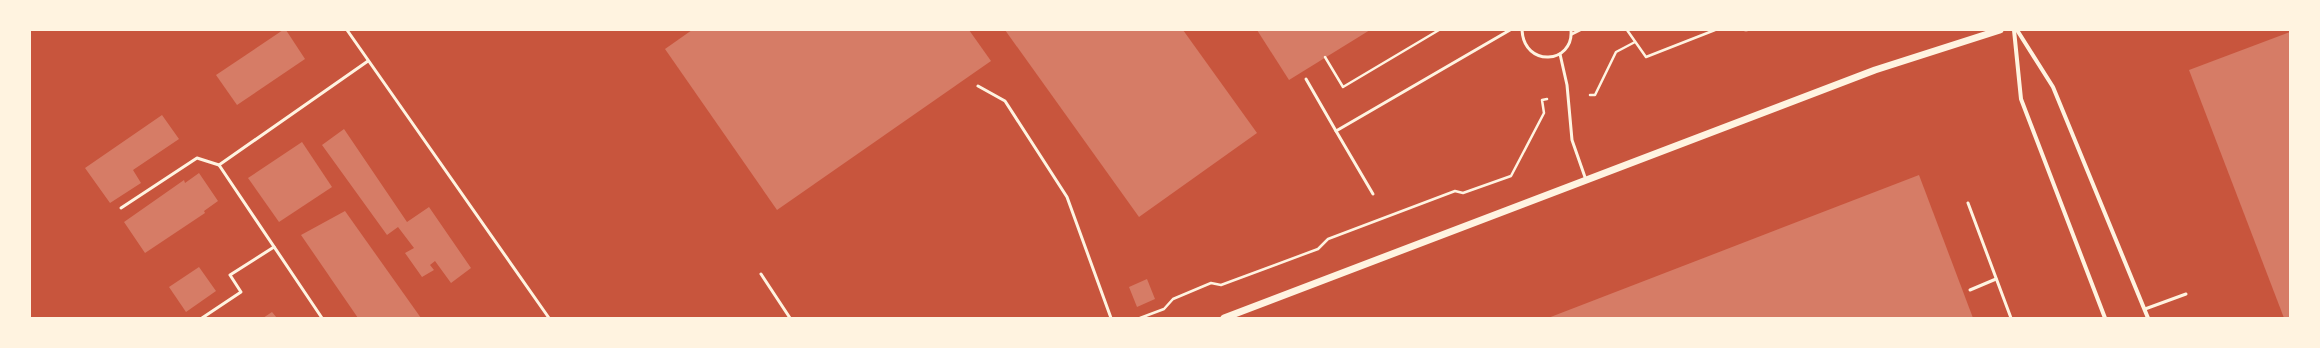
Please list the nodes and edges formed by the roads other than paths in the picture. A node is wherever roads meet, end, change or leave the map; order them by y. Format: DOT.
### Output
graph roads {
  1 [pos="347,30"];
  2 [pos="1510,30"];
  3 [pos="1522,30"];
  4 [pos="1580,30"];
  5 [pos="2000,30"];
  6 [pos="2015,30"];
  7 [pos="1571,32"];
  8 [pos="1560,54"];
  9 [pos="368,61"];
  10 [pos="1306,80"];
  11 [pos="978,86"];
  12 [pos="1336,131"];
  13 [pos="219,165"];
  14 [pos="1586,180"];
  15 [pos="1373,194"];
  16 [pos="1968,203"];
  17 [pos="121,208"];
  18 [pos="274,246"];
  19 [pos="761,274"];
  20 [pos="1996,279"];
  21 [pos="1970,290"];
  22 [pos="2186,294"];
  23 [pos="2145,309"];
  24 [pos="202,318"];
  25 [pos="322,318"];
  26 [pos="549,318"];
  27 [pos="790,318"];
  28 [pos="1111,318"];
  29 [pos="1224,318"];
  30 [pos="2011,318"];
  31 [pos="2105,318"];
  32 [pos="2148,318"];
  1 -- 9 [label="lane"];
  2 -- 12 [label="lane"];
  3 -- 8 [label="lane"];
  4 -- 7 [label="lane"];
  5 -- 14 [label="street"];
  6 -- 23 [label="street"];
  6 -- 31 [label="street"];
  7 -- 8 [label="lane"];
  8 -- 14 [label="lane"];
  9 -- 13 [label="lane"];
  9 -- 26 [label="lane"];
  10 -- 12 [label="lane"];
  11 -- 28 [label="lane"];
  12 -- 15 [label="lane"];
  13 -- 17 [label="lane"];
  13 -- 18 [label="lane"];
  14 -- 29 [label="street"];
  16 -- 20 [label="lane"];
  18 -- 24 [label="lane"];
  18 -- 25 [label="lane"];
  19 -- 27 [label="lane"];
  20 -- 21 [label="lane"];
  20 -- 30 [label="lane"];
  22 -- 23 [label="lane"];
  23 -- 32 [label="street"];
}
